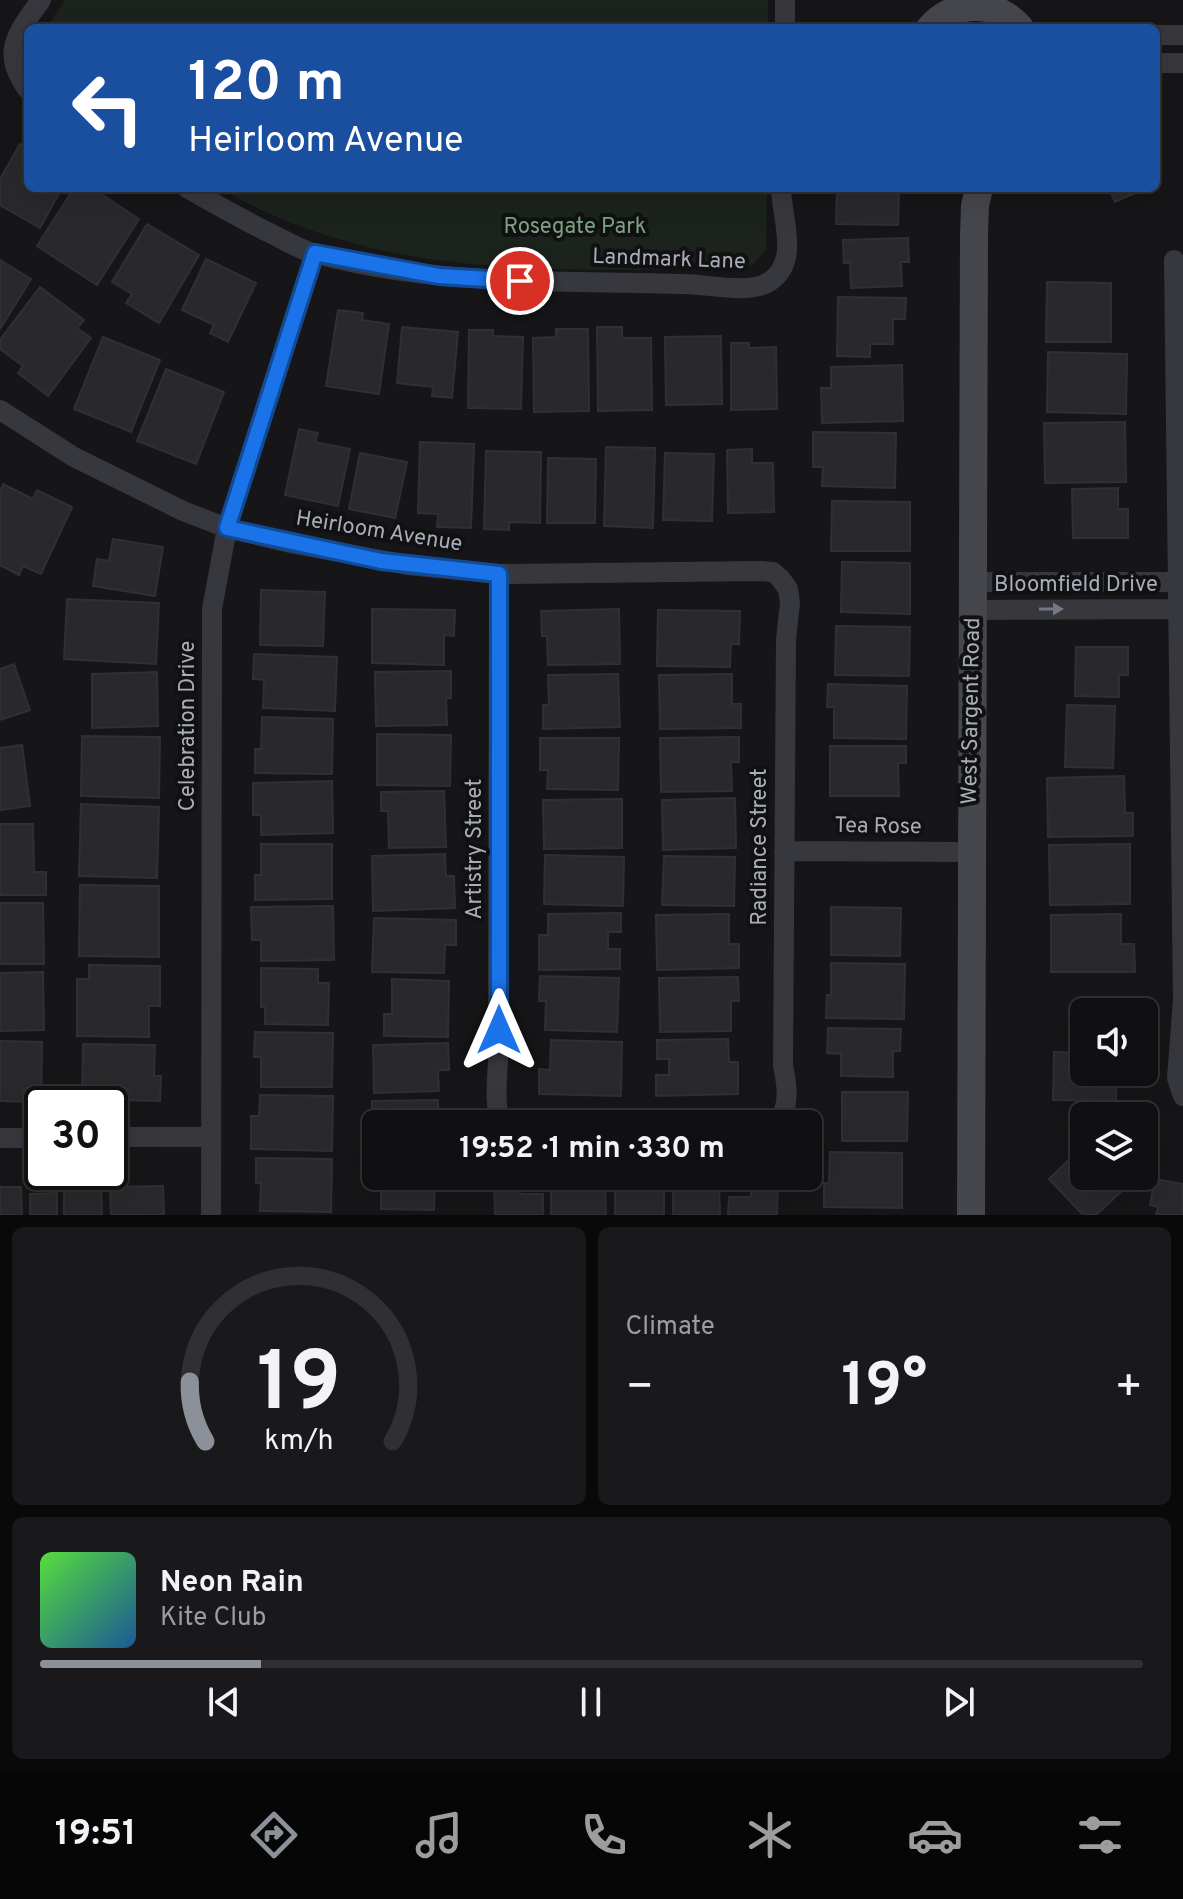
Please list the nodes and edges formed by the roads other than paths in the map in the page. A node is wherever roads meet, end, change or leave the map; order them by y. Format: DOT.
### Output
graph roads {
  1 [pos="41,0"];
  2 [pos="785,0"];
  3 [pos="953,4"];
  4 [pos="998,4"];
  5 [pos="785,24"];
  6 [pos="934,24"];
  7 [pos="1016,24"];
  8 [pos="1160,35"];
  9 [pos="1183,35"];
  10 [pos="1160,63"];
  11 [pos="1183,63"];
  12 [pos="24,86"];
  13 [pos="194,192"];
  14 [pos="781,192"];
  15 [pos="975,194"];
  16 [pos="315,253"];
  17 [pos="1174,260"];
  18 [pos="0,410"];
  19 [pos="227,528"];
  20 [pos="499,574"];
  21 [pos="780,578"];
  22 [pos="973,582"];
  23 [pos="1178,582"];
  24 [pos="1178,609"];
  25 [pos="973,610"];
  26 [pos="784,851"];
  27 [pos="971,852"];
  28 [pos="1183,1096"];
  29 [pos="496,1110"];
  30 [pos="784,1110"];
  31 [pos="128,1137"];
  32 [pos="211,1137"];
  33 [pos="0,1138"];
  34 [pos="24,1138"];
  35 [pos="211,1215"];
  36 [pos="971,1215"];
  1 -- 12 [label="street"];
  2 -- 5 [label="street"];
  3 -- 4 [label="street"];
  3 -- 6 [label="street"];
  4 -- 7 [label="street"];
  8 -- 9 [label="street"];
  10 -- 11 [label="street"];
  13 -- 16 [label="street, Landmark Lane"];
  14 -- 16 [label="street, Landmark Lane"];
  15 -- 22 [label="street, West Sargent Road"];
  16 -- 19 [label="street, Celebration Drive"];
  17 -- 23 [label="street"];
  18 -- 19 [label="street, Heirloom Avenue"];
  19 -- 20 [label="street, Heirloom Avenue"];
  19 -- 32 [label="street, Celebration Drive"];
  20 -- 21 [label="street, Heirloom Avenue"];
  20 -- 29 [label="street, Artistry Street"];
  21 -- 26 [label="street, Radiance Street"];
  22 -- 23 [label="street, Bloomfield Drive"];
  22 -- 25 [label="street, West Sargent Road"];
  23 -- 24 [label="street"];
  25 -- 24 [label="street, Bloomfield Drive, one-way"];
  24 -- 28 [label="street"];
  25 -- 27 [label="street, West Sargent Road"];
  26 -- 27 [label="street, Tea Rose"];
  26 -- 30 [label="street, Radiance Street"];
  27 -- 36 [label="street, West Sargent Road"];
  31 -- 32 [label="street"];
  32 -- 35 [label="street, Celebration Drive"];
  33 -- 34 [label="street"];
}
